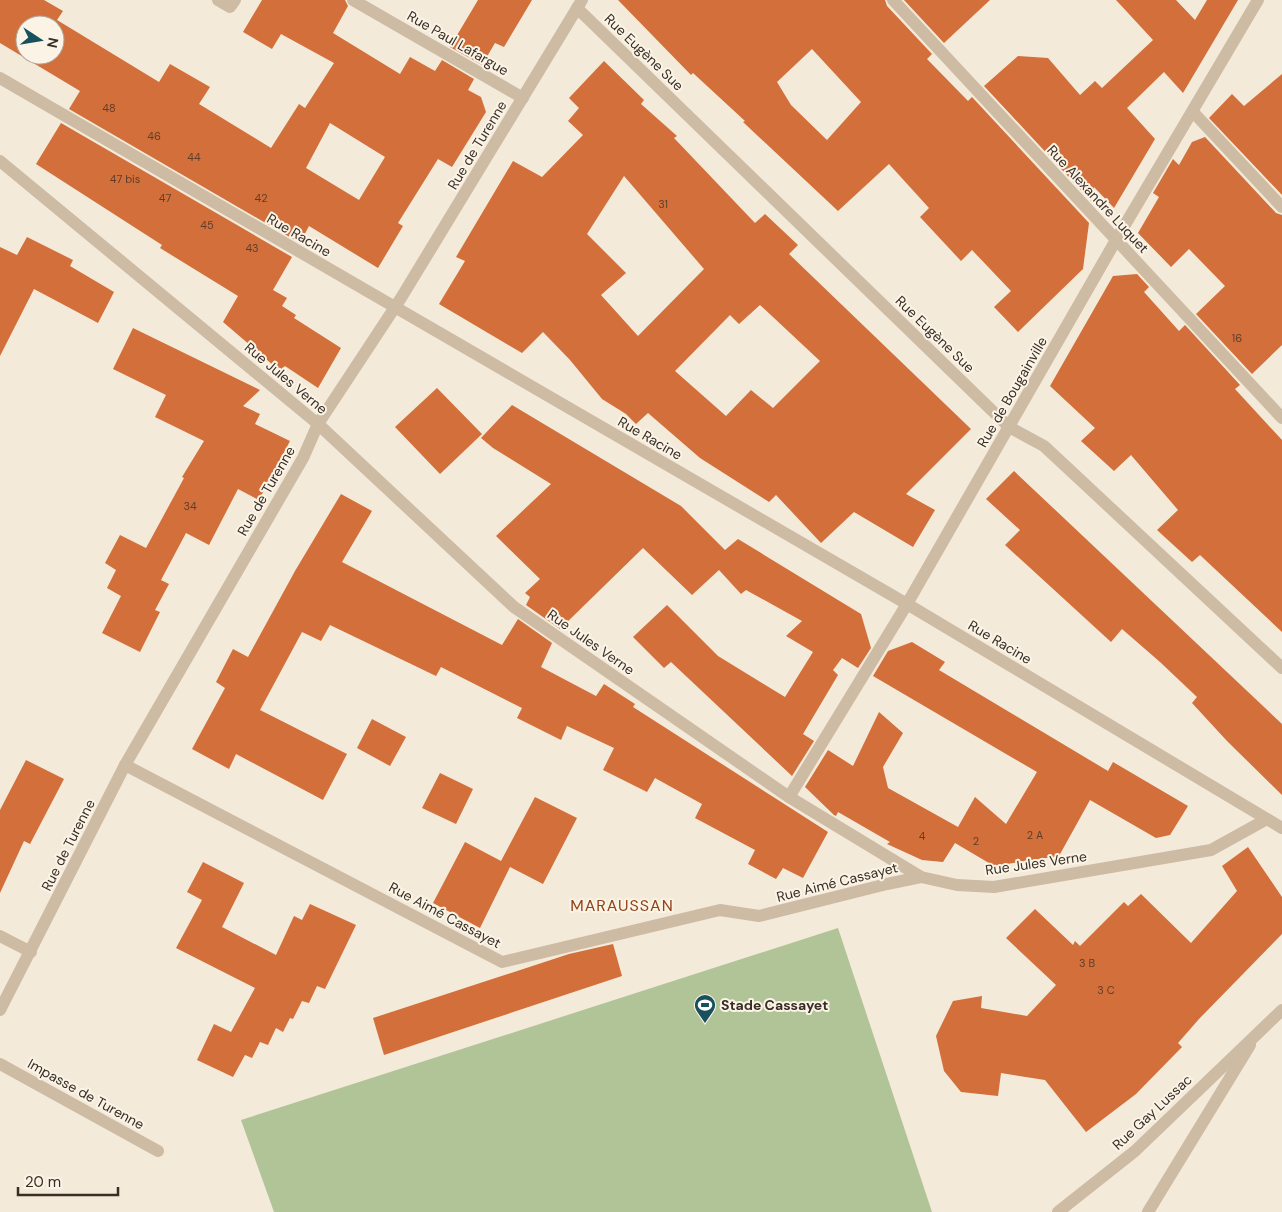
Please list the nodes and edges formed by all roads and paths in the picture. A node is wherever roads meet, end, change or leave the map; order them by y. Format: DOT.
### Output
graph roads {
  1 [pos="218,0"];
  2 [pos="235,0"];
  3 [pos="353,0"];
  4 [pos="893,0"];
  5 [pos="1258,0"];
  6 [pos="580,4"];
  7 [pos="0,78"];
  8 [pos="523,98"];
  9 [pos="1193,112"];
  10 [pos="0,161"];
  11 [pos="1282,207"];
  12 [pos="1116,240"];
  13 [pos="395,308"];
  14 [pos="1282,418"];
  15 [pos="318,424"];
  16 [pos="1009,427"];
  17 [pos="906,604"];
  18 [pos="1282,668"];
  19 [pos="125,764"];
  20 [pos="788,797"];
  21 [pos="1266,819"];
  22 [pos="1282,828"];
  23 [pos="921,878"];
  24 [pos="0,936"];
  25 [pos="31,952"];
  26 [pos="0,1010"];
  27 [pos="1282,1010"];
  28 [pos="1261,1028"];
  29 [pos="0,1064"];
  30 [pos="158,1151"];
  31 [pos="1058,1212"];
  32 [pos="1148,1212"];
  1 -- 2 [label="street"];
  3 -- 8 [label="street, Rue Paul Lafargue"];
  4 -- 12 [label="street, Rue Alexandre Luquet"];
  5 -- 9 [label="street, Rue de Bougainville"];
  6 -- 8 [label="street, Rue de Turenne"];
  6 -- 16 [label="street, Rue Eugène Sue"];
  7 -- 13 [label="street, Rue Racine"];
  8 -- 13 [label="street, Rue de Turenne"];
  9 -- 11 [label="street"];
  9 -- 12 [label="street, Rue de Bougainville"];
  10 -- 15 [label="street, Rue Jules Verne"];
  12 -- 14 [label="street, Rue Alexandre Luquet"];
  12 -- 16 [label="street, Rue de Bougainville"];
  13 -- 15 [label="street, Rue de Turenne"];
  13 -- 17 [label="street, Rue Racine"];
  15 -- 19 [label="street, Rue de Turenne"];
  15 -- 20 [label="street, Rue Jules Verne"];
  16 -- 17 [label="street, Rue de Bougainville"];
  16 -- 18 [label="street, Rue Eugène Sue"];
  17 -- 20 [label="street, Rue de Bougainville"];
  17 -- 21 [label="street, Rue Racine"];
  19 -- 23 [label="street, Rue Aimé Cassayet"];
  19 -- 25 [label="street, Rue de Turenne"];
  20 -- 23 [label="street, Rue Jules Verne"];
  21 -- 22 [label="street, Rue Racine"];
  21 -- 23 [label="street, Rue Jules Verne"];
  24 -- 25 [label="street"];
  25 -- 26 [label="street, Rue de Turenne"];
  27 -- 28 [label="street, Rue Gay Lussac"];
  28 -- 31 [label="street, Rue Gay Lussac"];
  28 -- 32 [label="street, Rue Gay Lussac"];
  29 -- 30 [label="street, Impasse de Turenne"];
}
